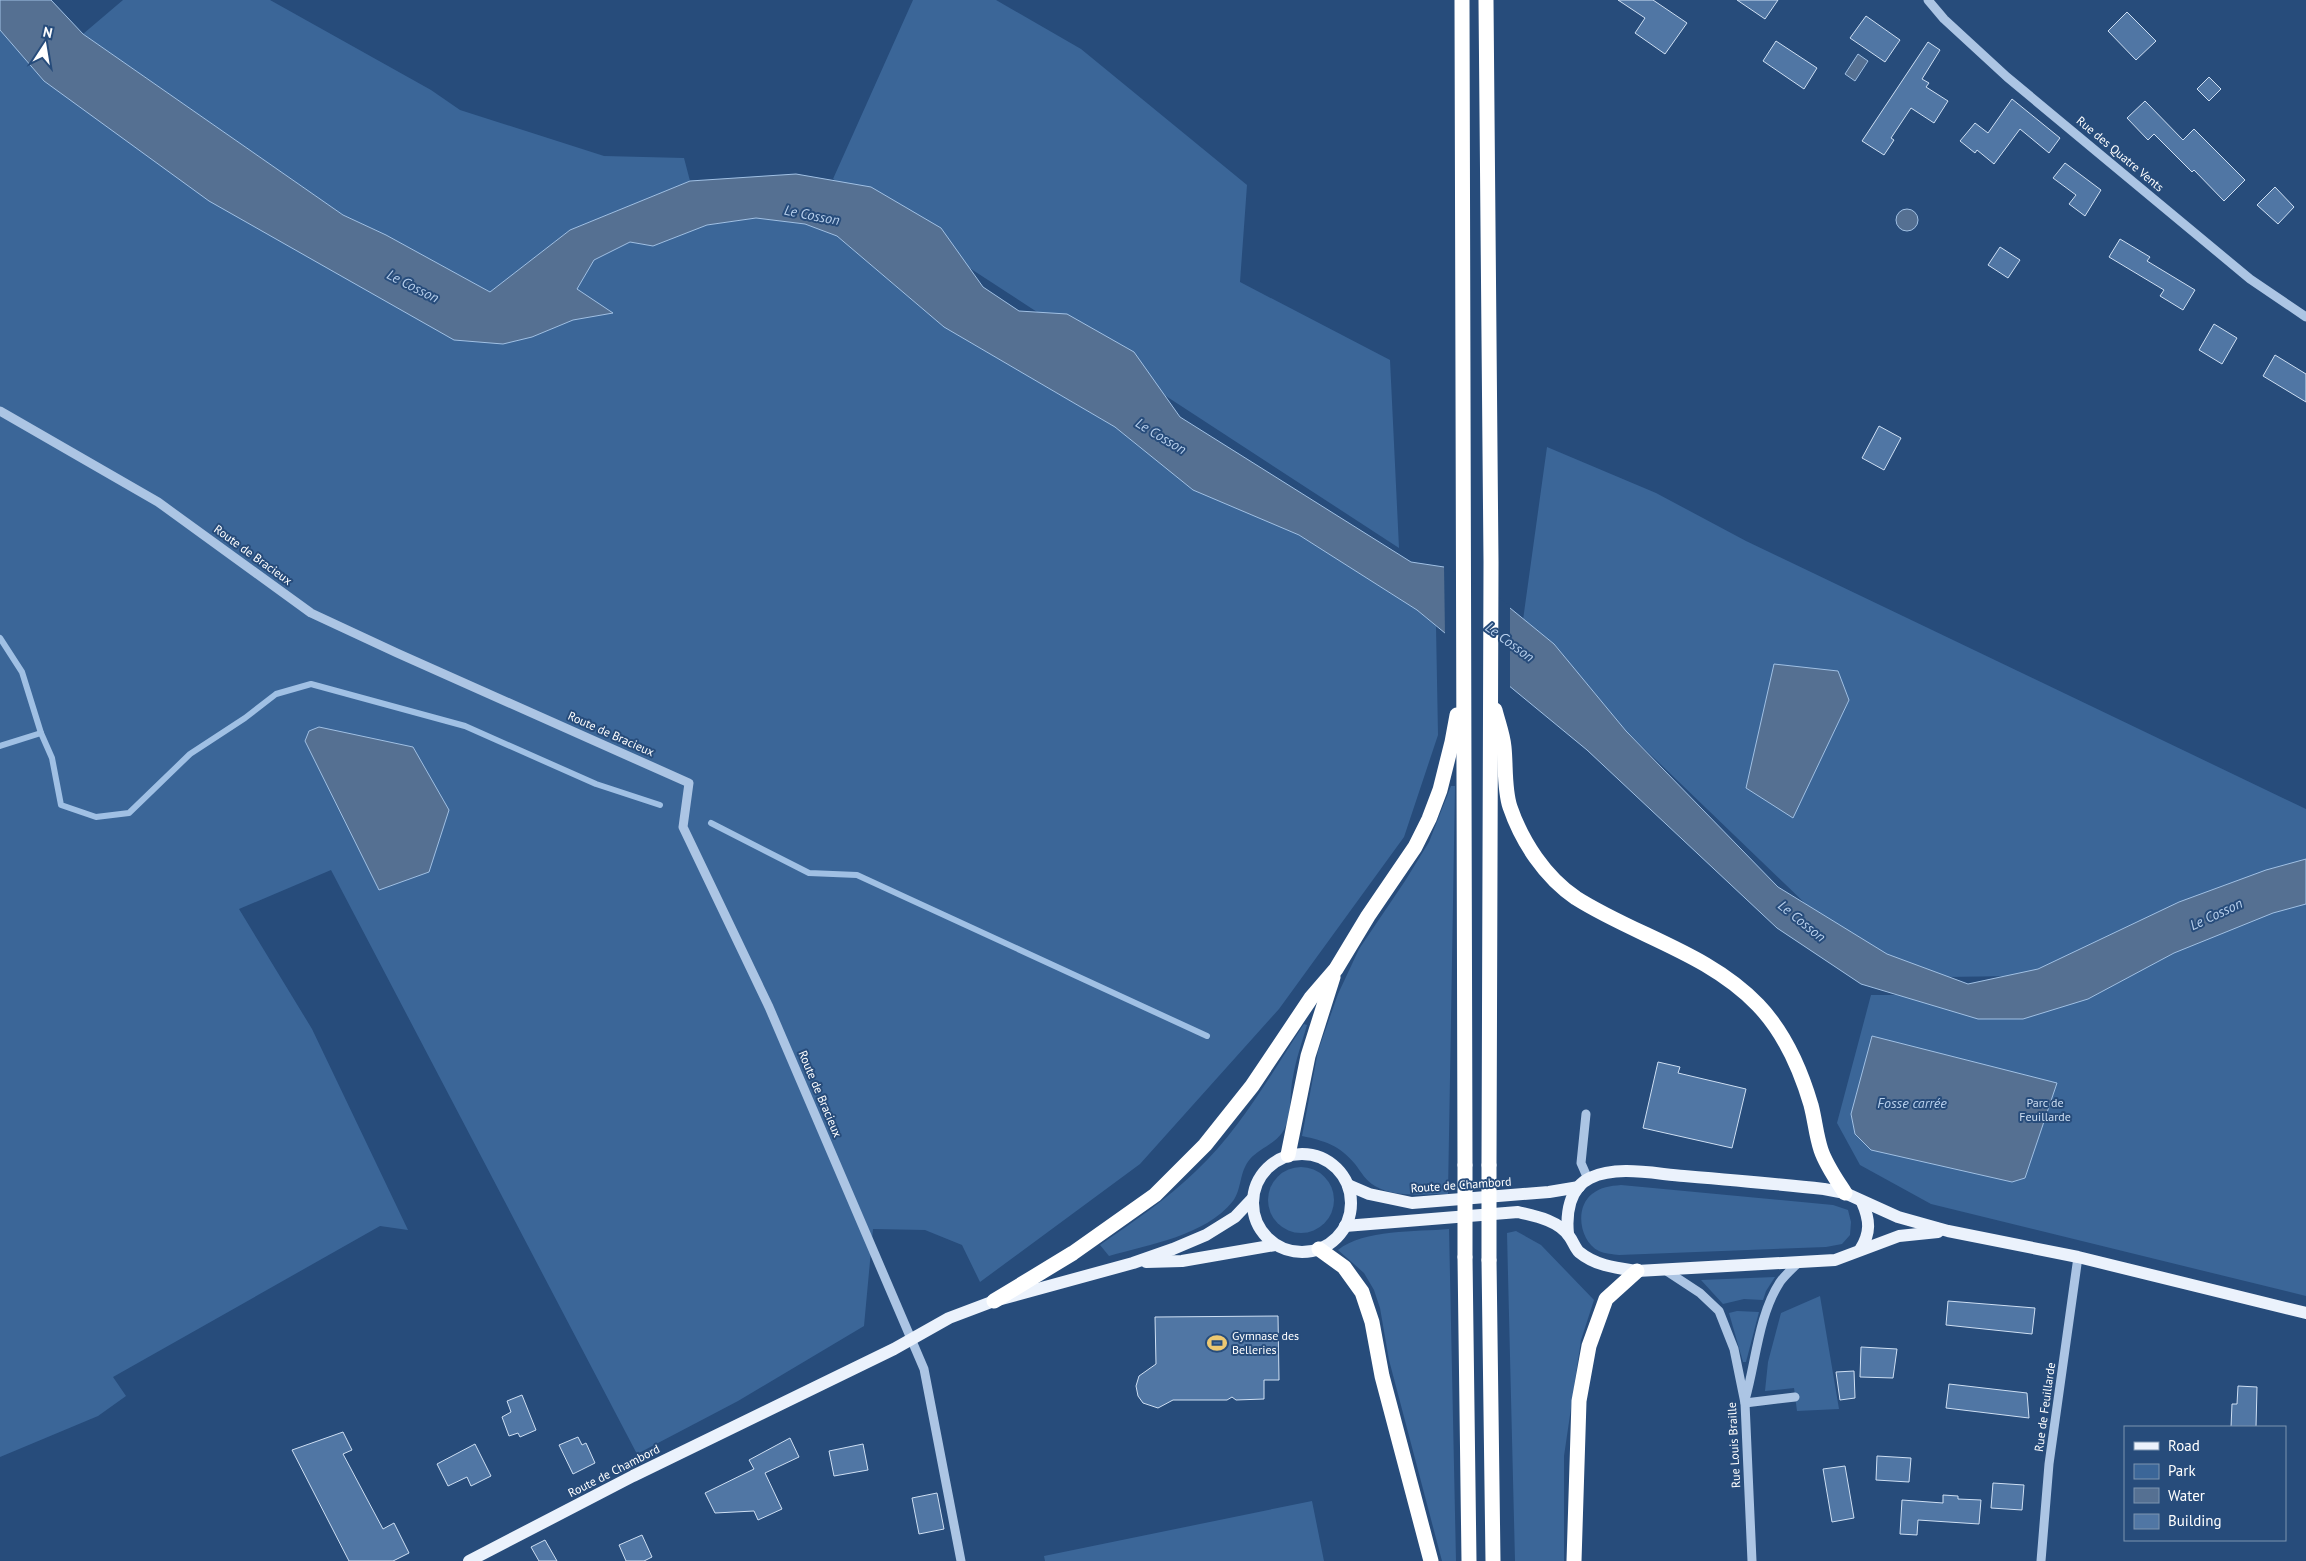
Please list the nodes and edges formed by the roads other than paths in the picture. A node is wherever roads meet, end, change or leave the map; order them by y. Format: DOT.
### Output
graph roads {
  1 [pos="1462,0"];
  2 [pos="1486,0"];
  3 [pos="1928,0"];
  4 [pos="2306,317"];
  5 [pos="0,411"];
  6 [pos="1464,672"];
  7 [pos="1490,689"];
  8 [pos="1336,968"];
  9 [pos="1586,1114"];
  10 [pos="1288,1155"];
  11 [pos="1584,1183"];
  12 [pos="1348,1185"];
  13 [pos="1845,1193"];
  14 [pos="1252,1199"];
  15 [pos="1862,1202"];
  16 [pos="1345,1226"];
  17 [pos="1948,1231"];
  18 [pos="1568,1234"];
  19 [pos="1275,1245"];
  20 [pos="1319,1249"];
  21 [pos="1860,1250"];
  22 [pos="2078,1257"];
  23 [pos="1133,1262"];
  24 [pos="1799,1262"];
  25 [pos="1663,1269"];
  26 [pos="1637,1271"];
  27 [pos="994,1301"];
  28 [pos="2306,1313"];
  29 [pos="910,1338"];
  30 [pos="1795,1398"];
  31 [pos="1745,1403"];
  32 [pos="478,1559"];
  33 [pos="961,1561"];
  34 [pos="1431,1561"];
  35 [pos="1469,1561"];
  36 [pos="1493,1561"];
  37 [pos="1574,1561"];
  38 [pos="1752,1561"];
  39 [pos="2041,1561"];
  1 -- 6 [label="highway"];
  2 -- 7 [label="highway"];
  3 -- 4 [label="street, Rue des Quatre Vents"];
  5 -- 29 [label="street, Route de Bracieux"];
  6 -- 8 [label="highway"];
  6 -- 35 [label="highway, bridge"];
  7 -- 13 [label="highway"];
  7 -- 36 [label="highway, bridge"];
  8 -- 10 [label="highway"];
  8 -- 27 [label="highway"];
  9 -- 11 [label="street"];
  10 -- 12 [label="main road"];
  10 -- 14 [label="main road"];
  11 -- 12 [label="main road, Route de Chambord"];
  11 -- 13 [label="main road, Route de Chambord"];
  11 -- 18 [label="main road"];
  12 -- 16 [label="main road"];
  13 -- 15 [label="main road"];
  14 -- 19 [label="main road"];
  14 -- 23 [label="main road"];
  15 -- 17 [label="main road"];
  15 -- 21 [label="main road"];
  16 -- 18 [label="main road"];
  16 -- 20 [label="main road"];
  17 -- 21 [label="main road"];
  17 -- 22 [label="main road"];
  18 -- 26 [label="main road"];
  19 -- 20 [label="main road"];
  19 -- 23 [label="main road"];
  20 -- 34 [label="highway"];
  21 -- 24 [label="main road"];
  22 -- 28 [label="main road"];
  22 -- 39 [label="street, Rue de Feuillarde"];
  23 -- 27 [label="main road, Route de Chambord"];
  24 -- 25 [label="main road"];
  24 -- 31 [label="street"];
  25 -- 26 [label="main road"];
  25 -- 31 [label="street, Rue Louis Braille"];
  26 -- 37 [label="highway"];
  27 -- 29 [label="main road, Route de Chambord"];
  29 -- 32 [label="main road, Route de Chambord"];
  29 -- 33 [label="street"];
  30 -- 31 [label="street"];
  31 -- 38 [label="street, Rue Louis Braille"];
}
